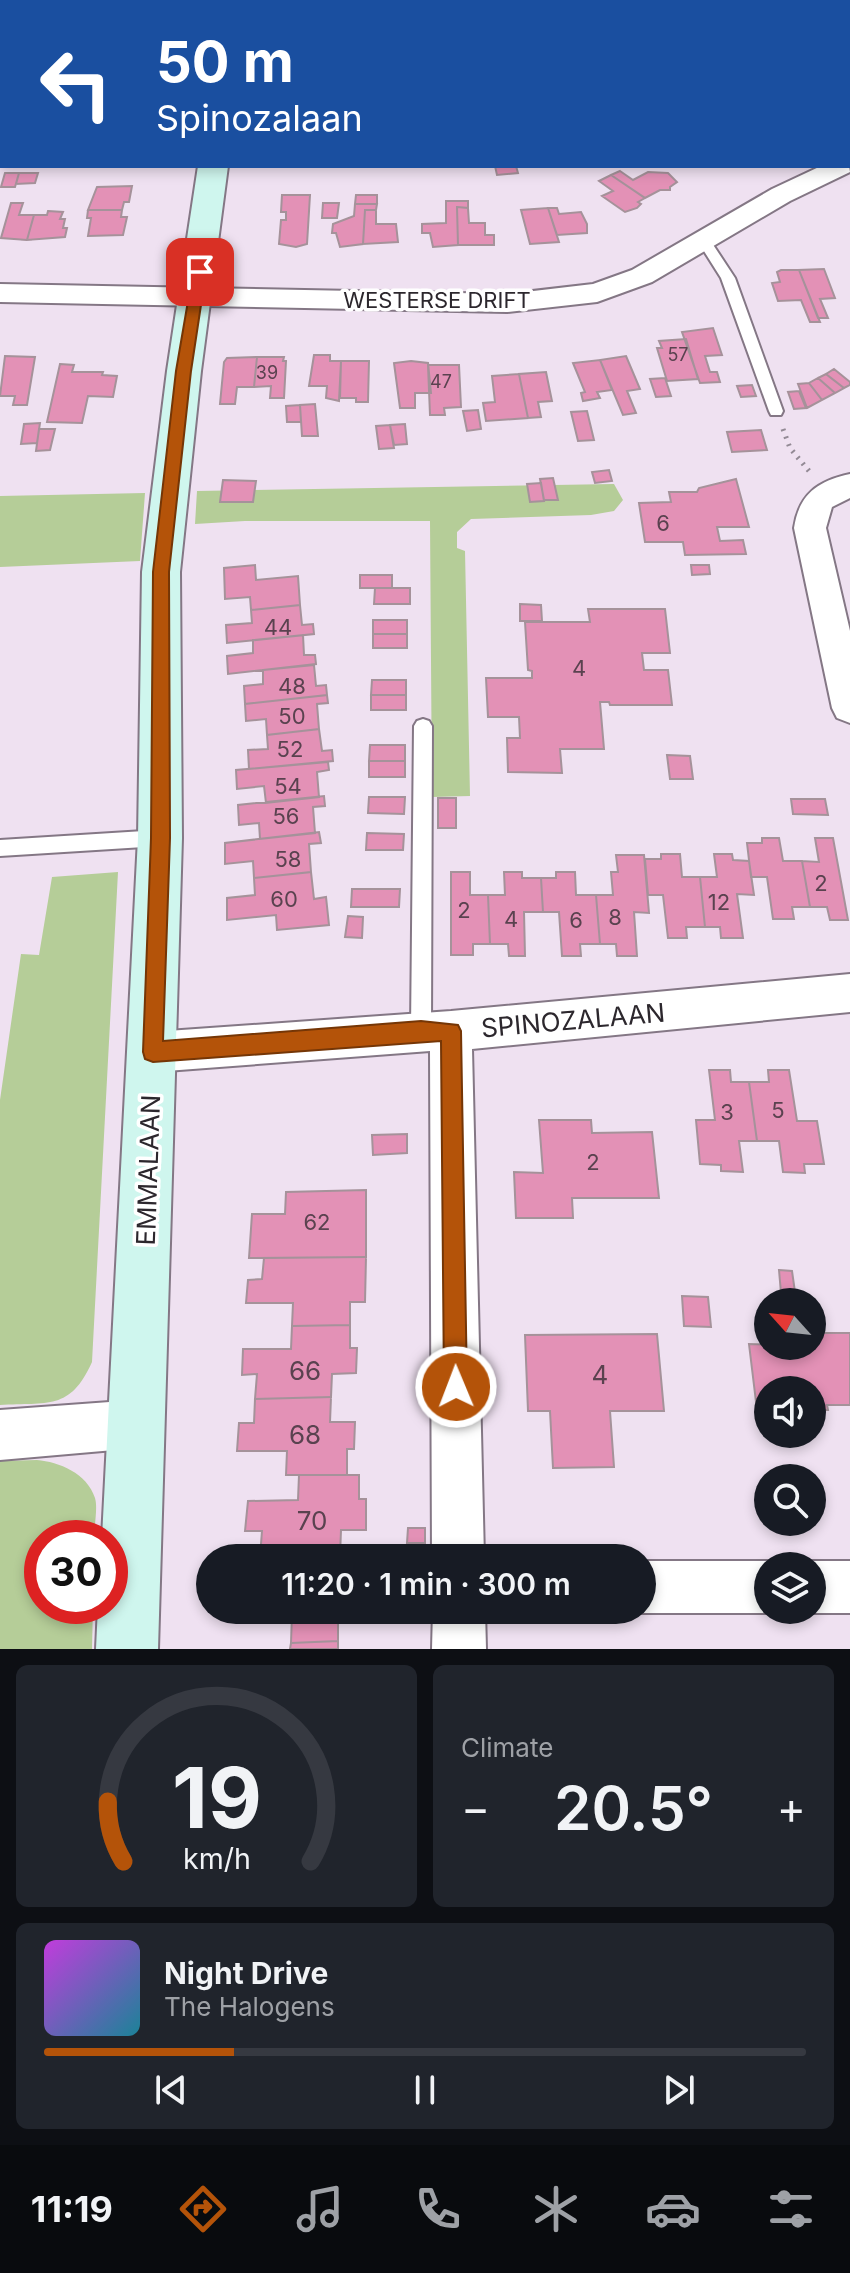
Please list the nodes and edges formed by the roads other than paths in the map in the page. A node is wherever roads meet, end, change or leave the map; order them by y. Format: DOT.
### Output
graph roads {
  1 [pos="213,168"];
  2 [pos="783,168"];
  3 [pos="838,168"];
  4 [pos="781,195"];
  5 [pos="703,240"];
  6 [pos="0,293"];
  7 [pos="196,299"];
  8 [pos="776,411"];
  9 [pos="839,490"];
  10 [pos="850,708"];
  11 [pos="423,726"];
  12 [pos="160,838"];
  13 [pos="0,848"];
  14 [pos="850,993"];
  15 [pos="436,1031"];
  16 [pos="153,1052"];
  17 [pos="137,1424"];
  18 [pos="0,1435"];
  19 [pos="457,1544"];
  20 [pos="656,1587"];
  21 [pos="754,1587"];
  22 [pos="826,1587"];
  23 [pos="850,1587"];
  24 [pos="459,1624"];
  25 [pos="127,1649"];
  26 [pos="459,1649"];
  1 -- 7 [label="main road, EMMALAAN"];
  2 -- 4 [label="street"];
  3 -- 4 [label="street, WESTERSE DRIFT"];
  4 -- 5 [label="street, WESTERSE DRIFT"];
  5 -- 7 [label="street, WESTERSE DRIFT"];
  5 -- 8 [label="lane"];
  6 -- 7 [label="street, WESTERSE DRIFT"];
  7 -- 12 [label="main road, EMMALAAN"];
  9 -- 10 [label="street"];
  11 -- 15 [label="lane"];
  12 -- 13 [label="lane"];
  12 -- 16 [label="main road, EMMALAAN"];
  14 -- 15 [label="street, SPINOZALAAN"];
  15 -- 16 [label="street, SPINOZALAAN"];
  15 -- 19 [label="street"];
  16 -- 17 [label="main road, EMMALAAN"];
  17 -- 18 [label="street"];
  17 -- 25 [label="main road, EMMALAAN"];
  20 -- 21 [label="street"];
  22 -- 23 [label="street"];
  24 -- 26 [label="street"];
}
